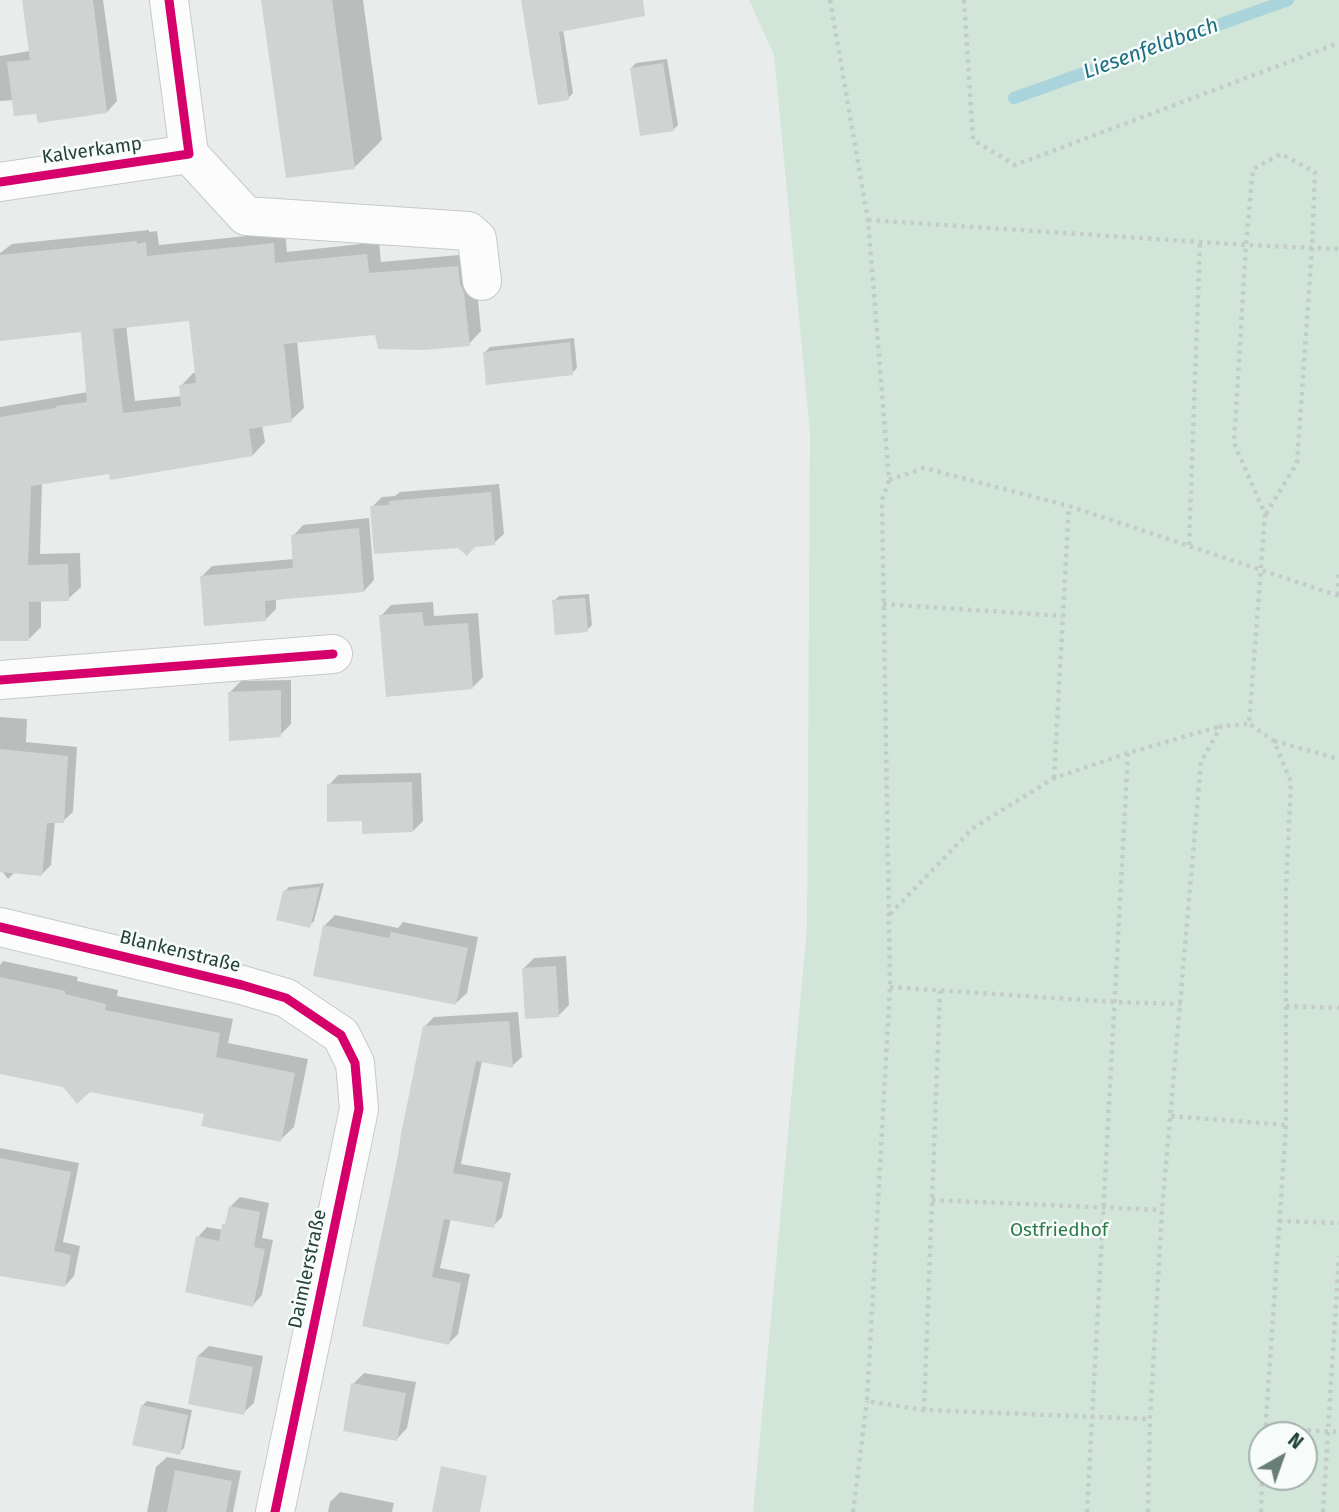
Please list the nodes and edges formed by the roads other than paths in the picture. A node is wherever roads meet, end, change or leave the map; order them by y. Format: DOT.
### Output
graph roads {
  1 [pos="169,0"];
  2 [pos="189,155"];
  3 [pos="0,182"];
  4 [pos="482,281"];
  5 [pos="334,654"];
  6 [pos="0,680"];
  7 [pos="0,927"];
  8 [pos="341,1035"];
  9 [pos="275,1512"];
  1 -- 2 [label="street"];
  2 -- 3 [label="street, Kalverkamp"];
  2 -- 4 [label="street"];
  5 -- 6 [label="street"];
  7 -- 8 [label="street, Blankenstraße"];
  8 -- 9 [label="street, Daimlerstraße"];
}
